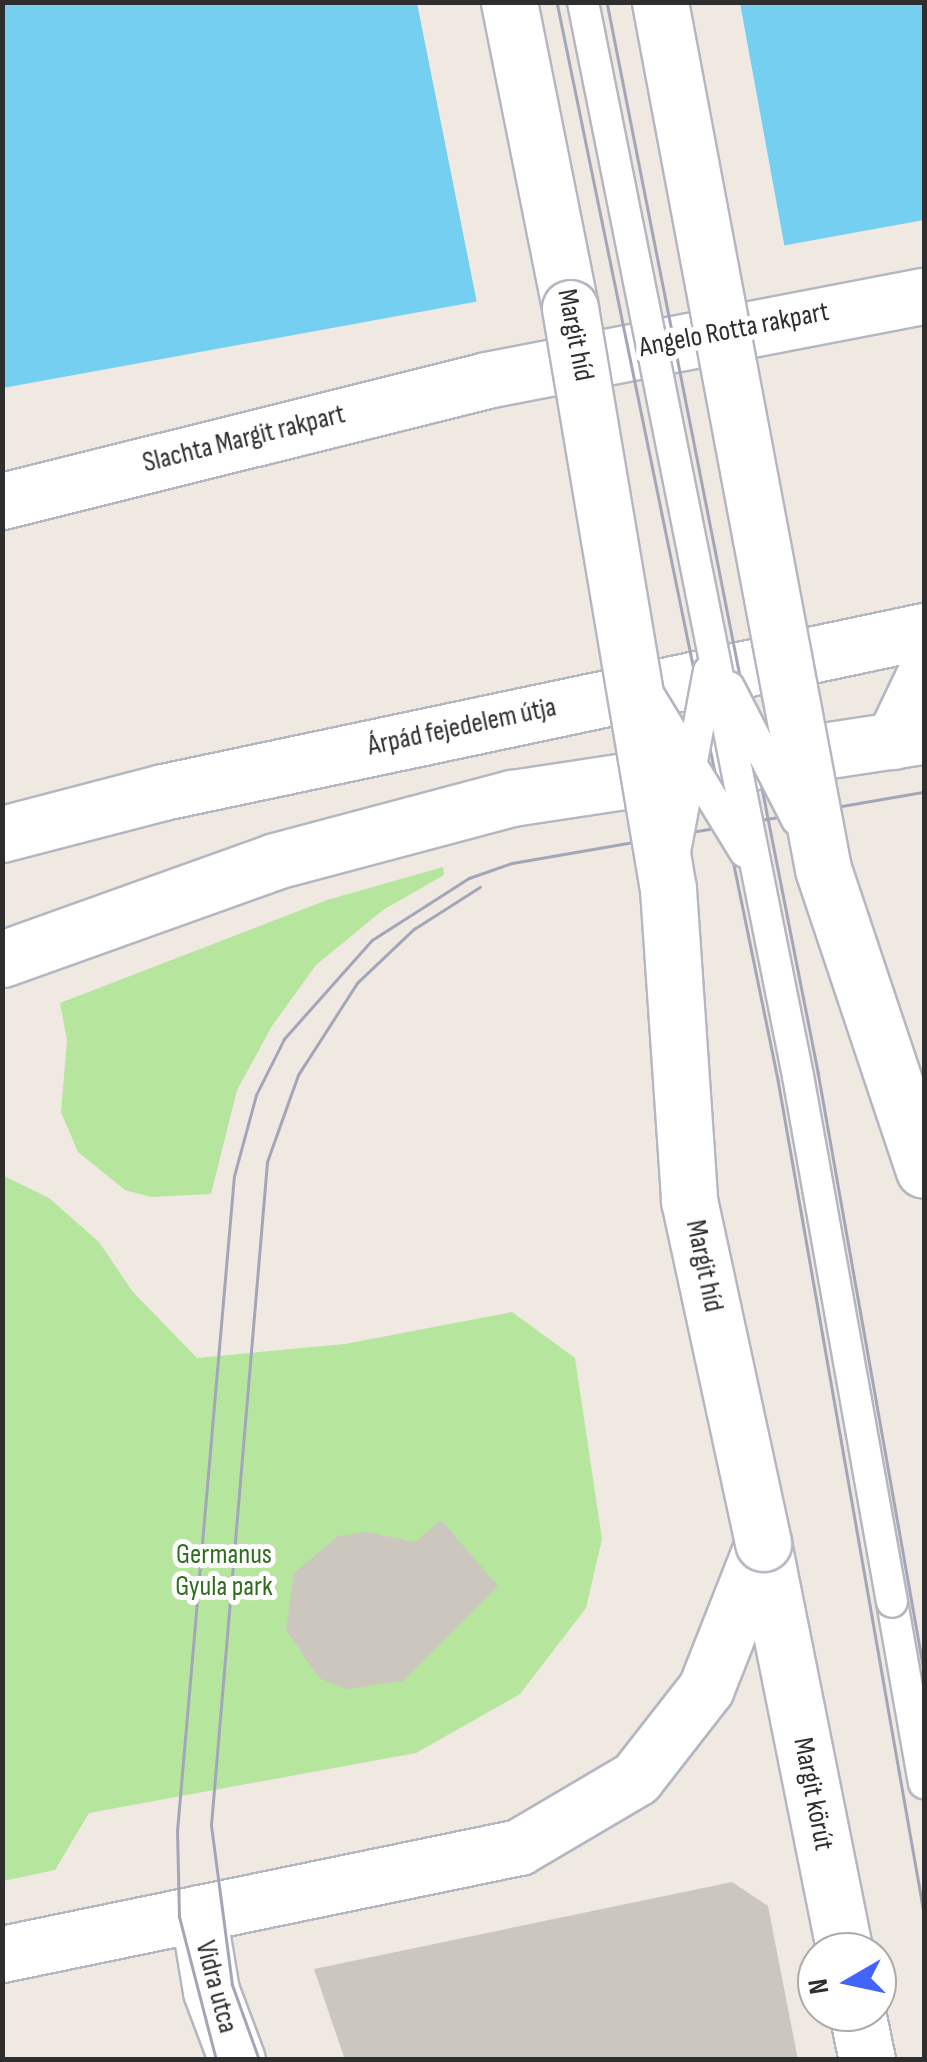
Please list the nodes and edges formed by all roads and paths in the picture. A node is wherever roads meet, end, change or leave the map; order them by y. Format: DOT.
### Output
graph roads {
  1 [pos="508,2"];
  2 [pos="583,2"];
  3 [pos="660,2"];
  4 [pos="924,296"];
  5 [pos="486,380"];
  6 [pos="2,501"];
  7 [pos="924,630"];
  8 [pos="779,642"];
  9 [pos="712,653"];
  10 [pos="633,669"];
  11 [pos="924,676"];
  12 [pos="908,739"];
  13 [pos="768,762"];
  14 [pos="692,764"];
  15 [pos="2,834"];
  16 [pos="823,870"];
  17 [pos="756,872"];
  18 [pos="668,889"];
  19 [pos="2,958"];
  20 [pos="924,1170"];
  21 [pos="763,1543"];
  22 [pos="782,1636"];
  23 [pos="924,1783"];
  24 [pos="198,1914"];
  25 [pos="840,1932"];
  26 [pos="2,1954"];
  27 [pos="861,2032"];
  28 [pos="237,2060"];
  29 [pos="866,2060"];
  1 -- 10 [label="main road, Margit híd, bridge"];
  2 -- 9 [label="lane, Margit híd, bridge"];
  3 -- 8 [label="main road, Margit híd, bridge"];
  4 -- 5 [label="main road, Angelo Rotta rakpart"];
  5 -- 6 [label="main road, Slachta Margit rakpart"];
  7 -- 15 [label="main road, Árpád fejedelem útja"];
  8 -- 13 [label="lane, Margit híd, bridge"];
  8 -- 16 [label="main road, Margit híd, bridge"];
  9 -- 13 [label="lane, Margit híd, bridge"];
  9 -- 14 [label="lane, Margit híd, bridge"];
  9 -- 17 [label="lane, Margit híd, bridge"];
  10 -- 14 [label="lane, Margit híd, bridge"];
  10 -- 18 [label="main road, Margit híd, bridge"];
  11 -- 12 [label="main road"];
  12 -- 19 [label="main road"];
  13 -- 16 [label="lane, Margit híd, bridge"];
  13 -- 17 [label="lane, Margit híd, bridge"];
  14 -- 17 [label="lane, Margit híd, bridge"];
  14 -- 18 [label="lane, Margit híd, bridge"];
  16 -- 20 [label="main road, Margit híd, bridge"];
  17 -- 23 [label="lane, Margit híd, bridge"];
  18 -- 21 [label="main road, Margit híd, bridge"];
  21 -- 22 [label="main road, Margit híd"];
  21 -- 24 [label="main road"];
  22 -- 25 [label="main road, Margit körút"];
  24 -- 26 [label="main road"];
  24 -- 28 [label="main road, Vidra utca"];
  27 -- 29 [label="main road"];
}
